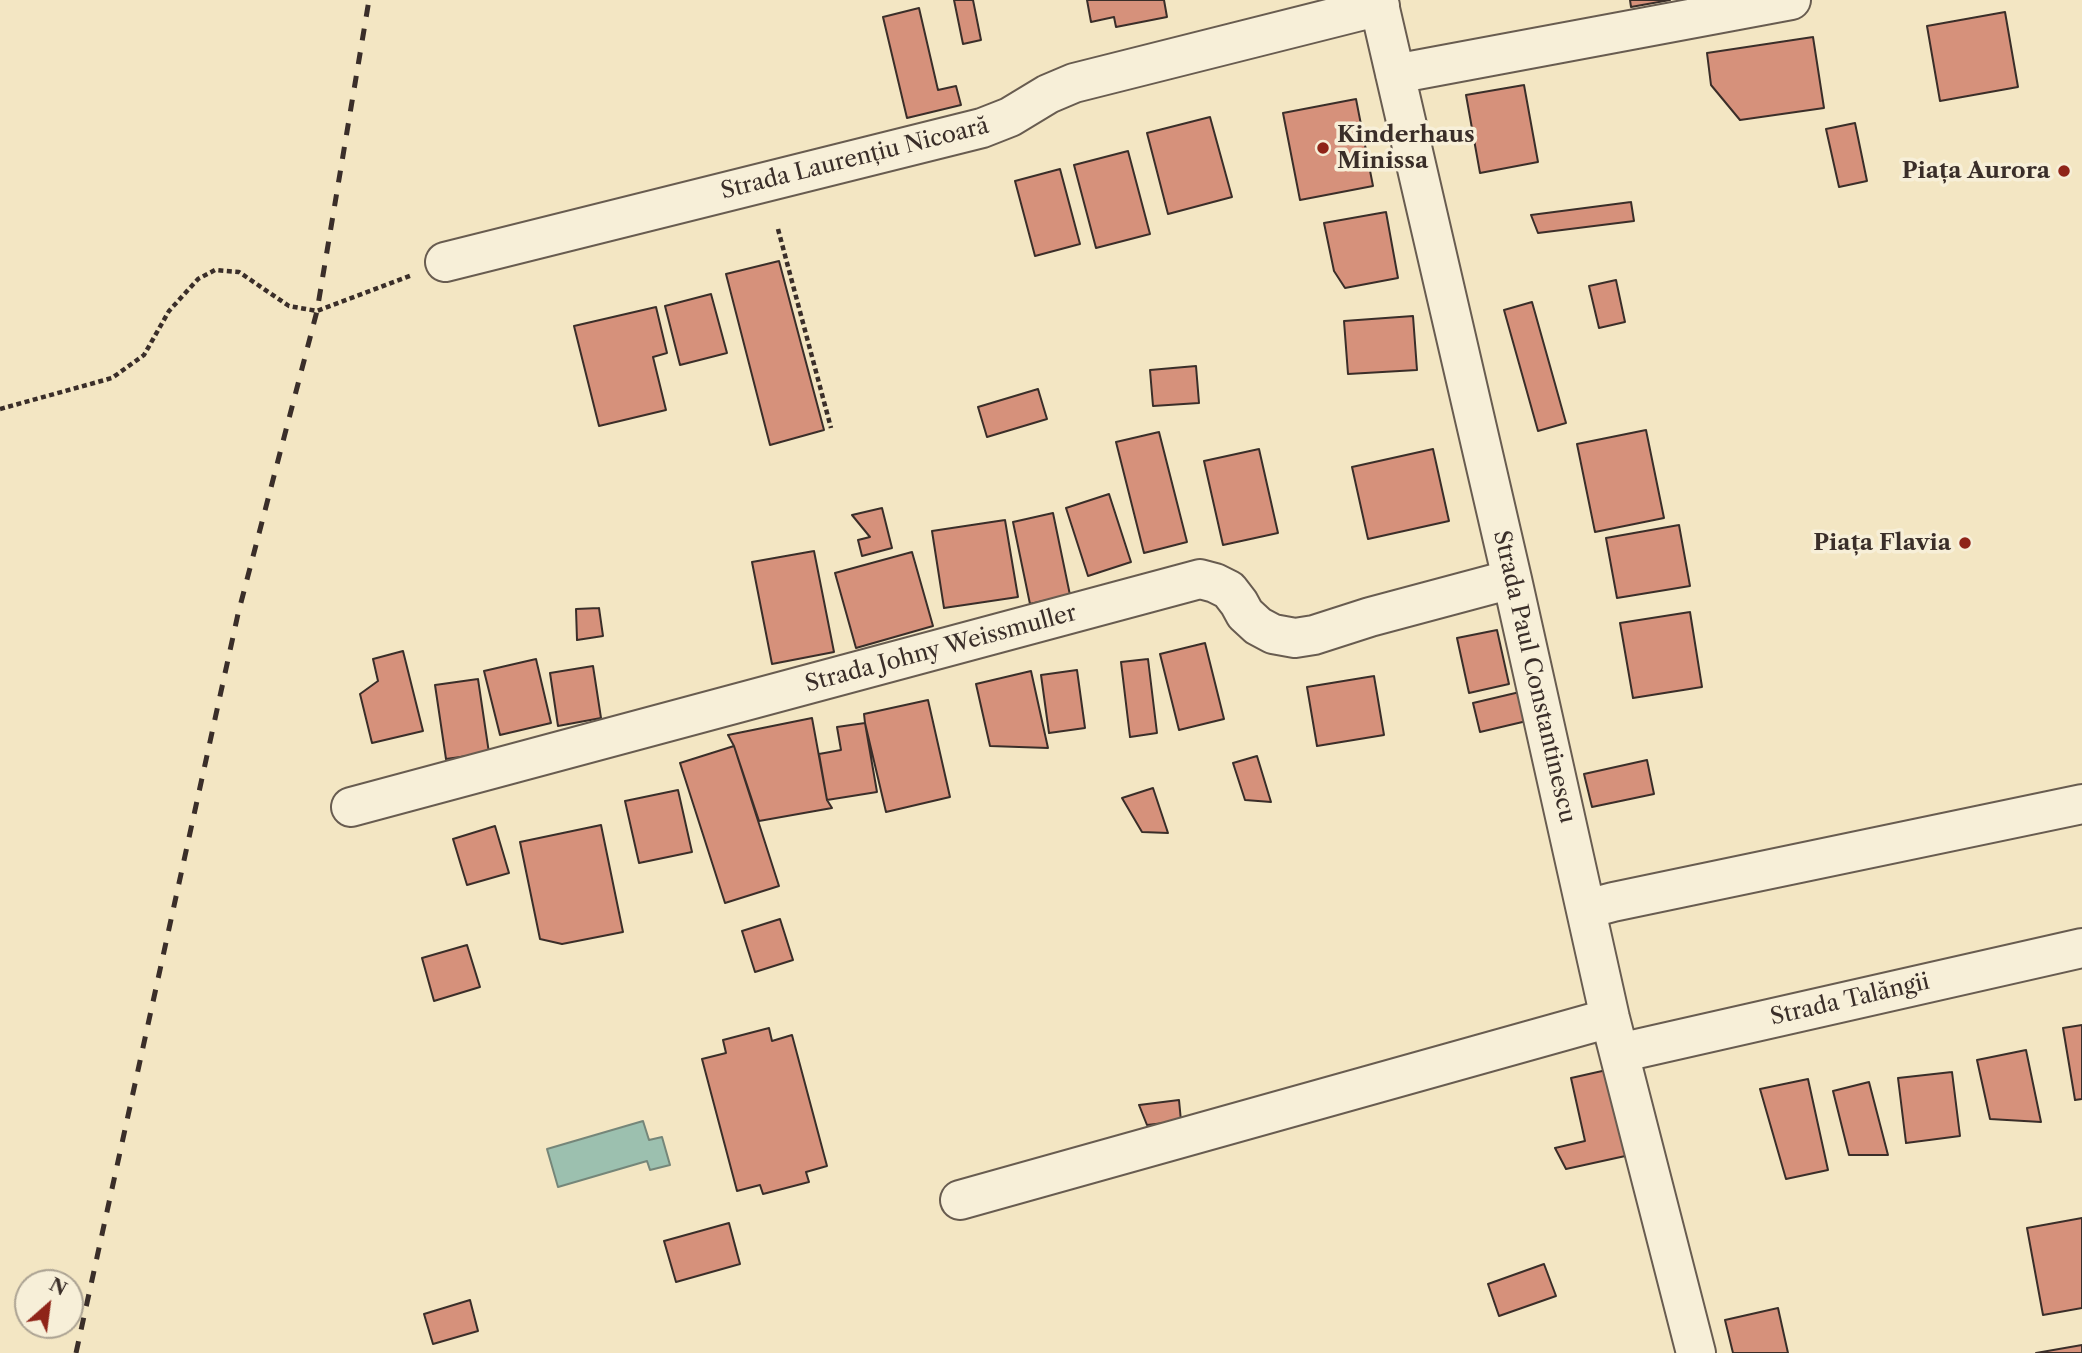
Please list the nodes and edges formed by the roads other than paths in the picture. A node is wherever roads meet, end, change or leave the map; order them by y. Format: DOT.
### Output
graph roads {
  1 [pos="1791,0"];
  2 [pos="1379,3"];
  3 [pos="1395,74"];
  4 [pos="445,261"];
  5 [pos="1512,579"];
  6 [pos="2082,804"];
  7 [pos="351,807"];
  8 [pos="1587,909"];
  9 [pos="2082,948"];
  10 [pos="1614,1035"];
  11 [pos="960,1199"];
  12 [pos="1696,1353"];
  1 -- 3 [label="street"];
  2 -- 3 [label="street, Strada Paul Constantinescu"];
  2 -- 4 [label="street, Strada Laurențiu Nicoară"];
  3 -- 5 [label="street, Strada Paul Constantinescu"];
  5 -- 7 [label="street, Strada Johny Weissmuller"];
  5 -- 8 [label="street, Strada Paul Constantinescu"];
  6 -- 8 [label="street"];
  8 -- 10 [label="street, Strada Paul Constantinescu"];
  9 -- 10 [label="street, Strada Talăngii"];
  10 -- 11 [label="street, Strada Talăngii"];
  10 -- 12 [label="street, Strada Paul Constantinescu"];
}
